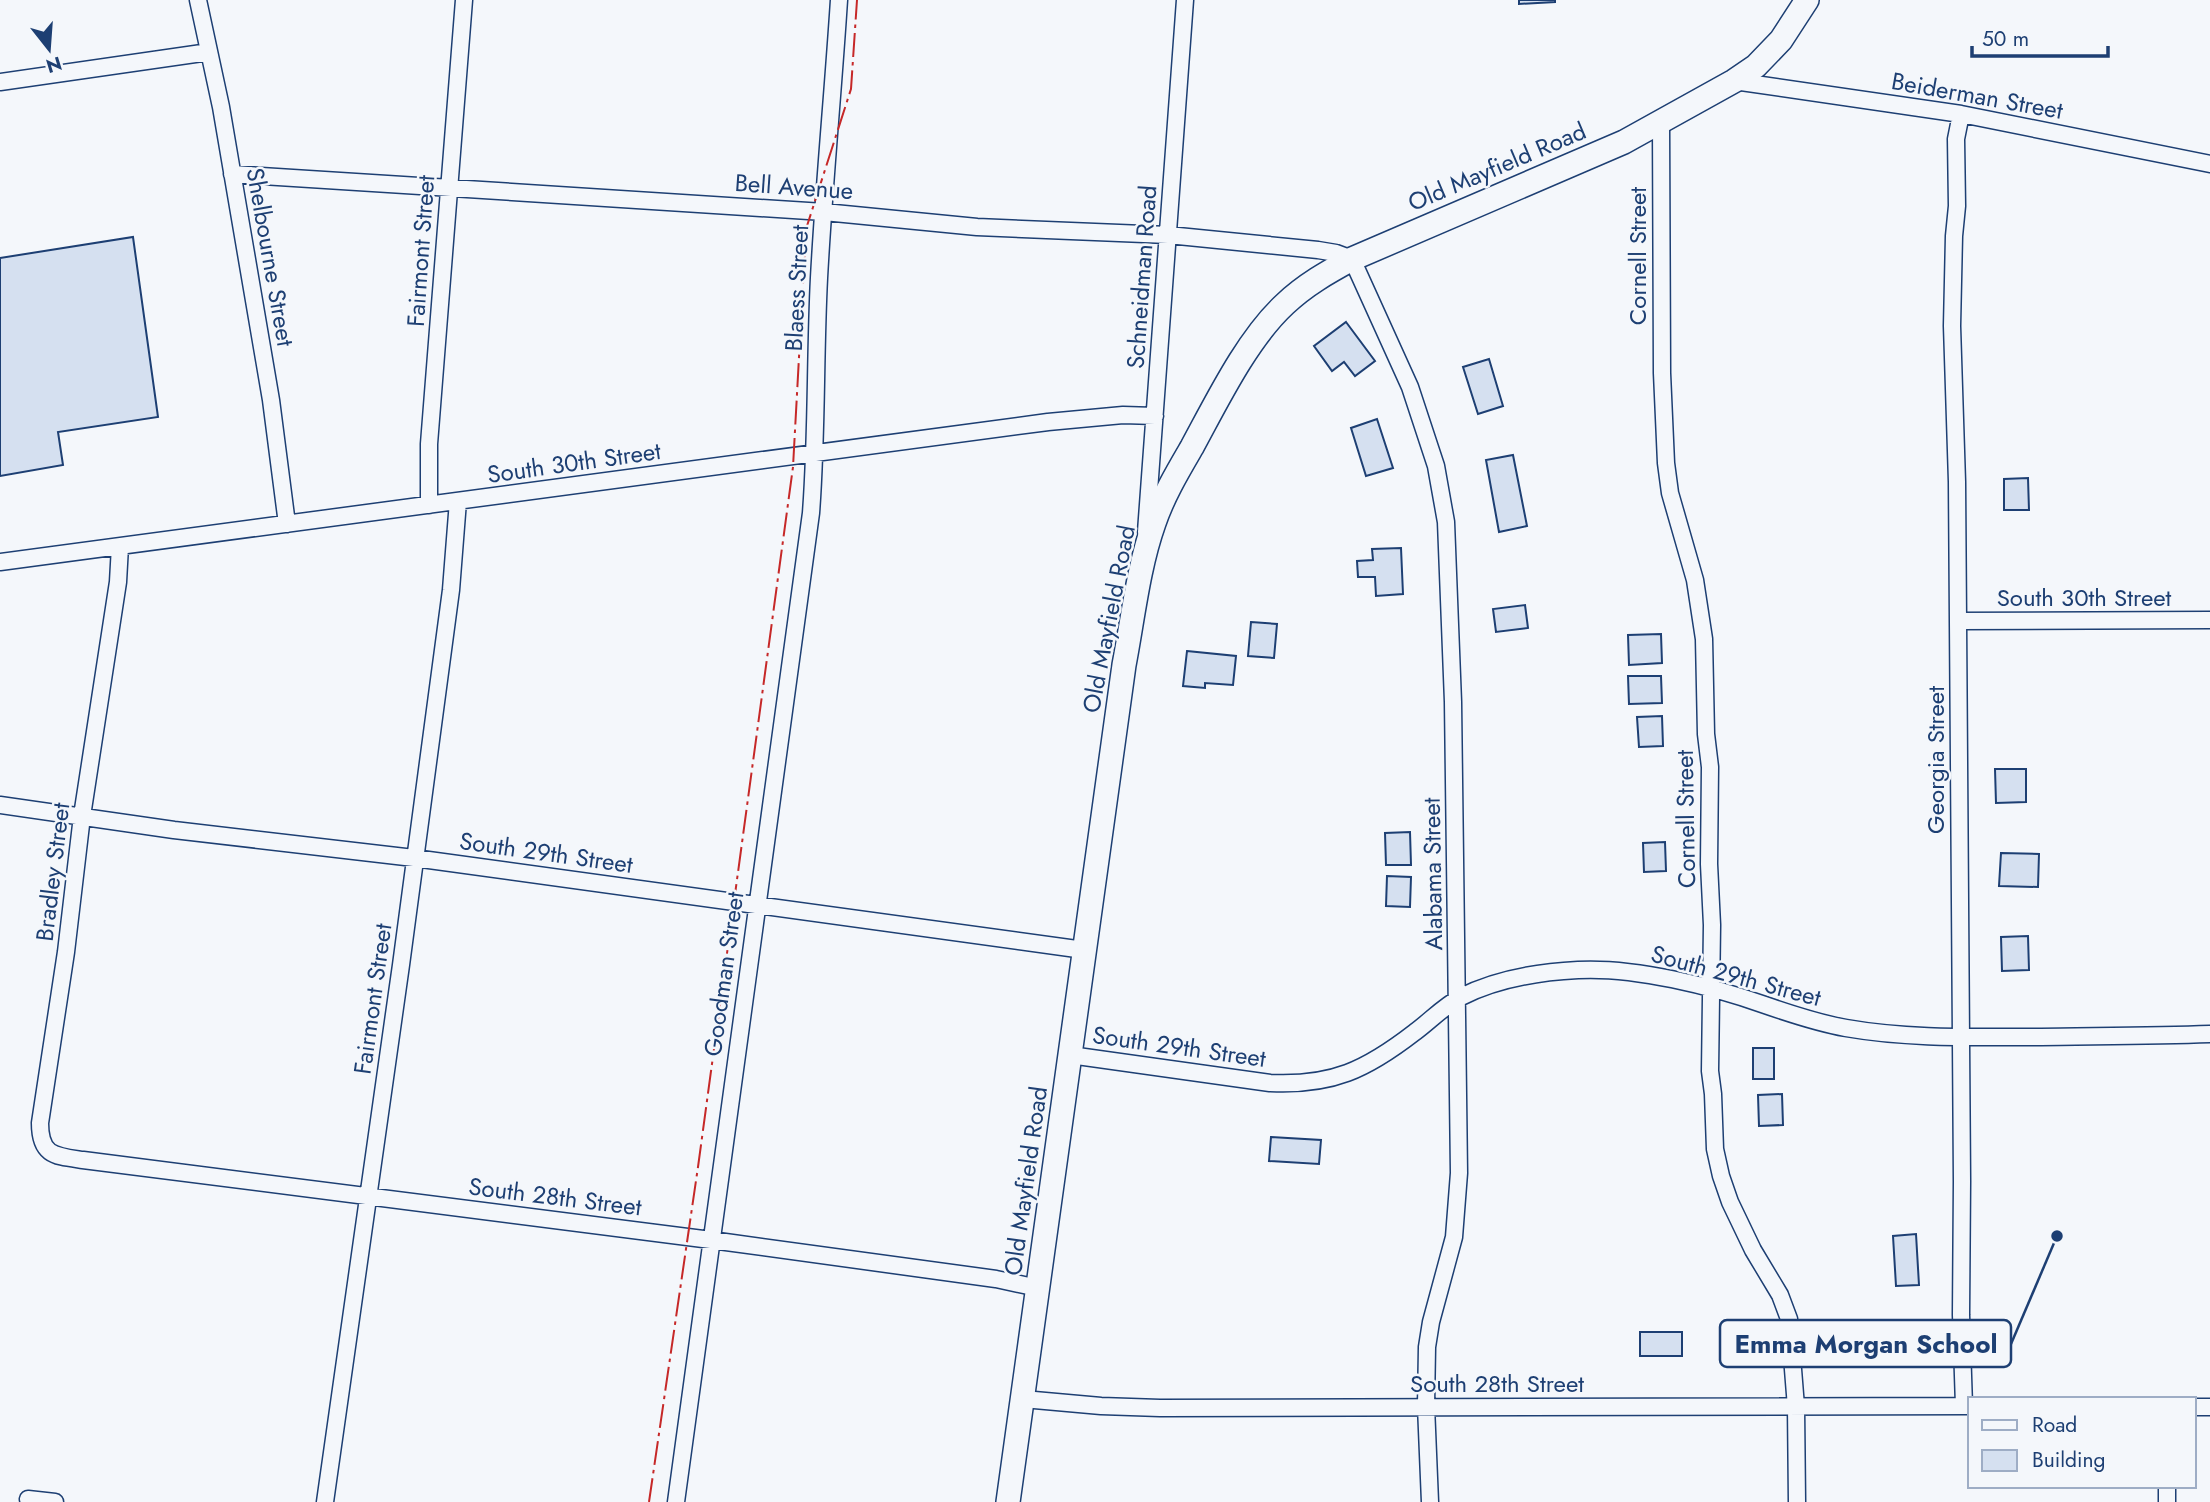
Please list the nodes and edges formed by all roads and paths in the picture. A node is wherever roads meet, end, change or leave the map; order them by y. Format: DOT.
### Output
graph roads {
  1 [pos="198,0"];
  2 [pos="464,0"];
  3 [pos="839,0"];
  4 [pos="1185,0"];
  5 [pos="1807,0"];
  6 [pos="209,52"];
  7 [pos="1734,81"];
  8 [pos="0,82"];
  9 [pos="1961,114"];
  10 [pos="1661,122"];
  11 [pos="2210,164"];
  12 [pos="232,174"];
  13 [pos="447,187"];
  14 [pos="824,212"];
  15 [pos="1168,235"];
  16 [pos="1352,258"];
  17 [pos="1155,416"];
  18 [pos="815,453"];
  19 [pos="458,501"];
  20 [pos="429,505"];
  21 [pos="287,524"];
  22 [pos="120,546"];
  23 [pos="1145,556"];
  24 [pos="0,562"];
  25 [pos="2210,620"];
  26 [pos="1958,621"];
  27 [pos="0,805"];
  28 [pos="82,816"];
  29 [pos="414,858"];
  30 [pos="757,905"];
  31 [pos="1084,950"];
  32 [pos="1710,989"];
  33 [pos="1457,999"];
  34 [pos="2210,1034"];
  35 [pos="1961,1037"];
  36 [pos="1070,1055"];
  37 [pos="65,1158"];
  38 [pos="369,1196"];
  39 [pos="711,1240"];
  40 [pos="1038,1288"];
  41 [pos="1023,1399"];
  42 [pos="1426,1406"];
  43 [pos="1967,1406"];
  44 [pos="1796,1407"];
  45 [pos="28,1499"];
  46 [pos="55,1502"];
  47 [pos="325,1502"];
  48 [pos="676,1502"];
  49 [pos="1009,1502"];
  50 [pos="1430,1502"];
  51 [pos="1797,1502"];
  1 -- 6 [label="street, Shelbourne Street"];
  2 -- 13 [label="street, Fairmont Street"];
  3 -- 14 [label="street, Blaess Street"];
  4 -- 15 [label="street, Schneidman Road"];
  5 -- 7 [label="main road, Old Mayfield Road"];
  6 -- 8 [label="street"];
  6 -- 12 [label="street, Shelbourne Street"];
  7 -- 9 [label="street, Beiderman Street"];
  7 -- 10 [label="main road, Old Mayfield Road"];
  9 -- 11 [label="street, Beiderman Street"];
  9 -- 26 [label="street, Georgia Street"];
  10 -- 16 [label="main road, Old Mayfield Road"];
  10 -- 32 [label="street, Cornell Street"];
  12 -- 13 [label="street, Bell Avenue"];
  12 -- 21 [label="street, Shelbourne Street"];
  13 -- 14 [label="street, Bell Avenue"];
  13 -- 20 [label="street, Fairmont Street"];
  14 -- 15 [label="street, Bell Avenue"];
  14 -- 18 [label="street, Blaess Street"];
  15 -- 16 [label="street, Bell Avenue"];
  15 -- 17 [label="street, Schneidman Road"];
  16 -- 23 [label="main road, Old Mayfield Road"];
  16 -- 33 [label="street, Alabama Street"];
  17 -- 18 [label="street, South 30th Street"];
  17 -- 23 [label="street, Schneidman Road"];
  18 -- 19 [label="street, South 30th Street"];
  18 -- 30 [label="street, Goodman Street"];
  19 -- 20 [label="street, South 30th Street"];
  19 -- 29 [label="street, Fairmont Street"];
  20 -- 21 [label="street, South 30th Street"];
  21 -- 22 [label="street, South 30th Street"];
  22 -- 24 [label="street, South 30th Street"];
  22 -- 28 [label="street, Bradley Street"];
  23 -- 31 [label="main road, Old Mayfield Road"];
  25 -- 26 [label="street, South 30th Street"];
  26 -- 35 [label="street, Georgia Street"];
  27 -- 28 [label="street, South 29th Street"];
  28 -- 29 [label="street, South 29th Street"];
  28 -- 37 [label="street, Bradley Street"];
  29 -- 30 [label="street, South 29th Street"];
  29 -- 38 [label="street, Fairmont Street"];
  30 -- 31 [label="street, South 29th Street"];
  30 -- 39 [label="street, Goodman Street"];
  31 -- 36 [label="main road, Old Mayfield Road"];
  32 -- 33 [label="street, South 29th Street"];
  32 -- 35 [label="street, South 29th Street"];
  32 -- 44 [label="street, Cornell Street"];
  33 -- 36 [label="street, South 29th Street"];
  33 -- 42 [label="street, Alabama Street"];
  34 -- 35 [label="street, South 29th Street"];
  35 -- 43 [label="street, Georgia Street"];
  36 -- 40 [label="main road, Old Mayfield Road"];
  37 -- 38 [label="street, South 28th Street"];
  38 -- 39 [label="street, South 28th Street"];
  38 -- 47 [label="street, Fairmont Street"];
  39 -- 40 [label="street, South 28th Street"];
  39 -- 48 [label="street, Goodman Street"];
  40 -- 41 [label="main road, Old Mayfield Road"];
  41 -- 42 [label="street, South 28th Street"];
  41 -- 49 [label="main road, Old Mayfield Road"];
  42 -- 44 [label="street, South 28th Street"];
  42 -- 50 [label="street, Alabama Street"];
  43 -- 44 [label="street, South 28th Street"];
  44 -- 51 [label="street, Cornell Street"];
  45 -- 46 [label="street"];
}
